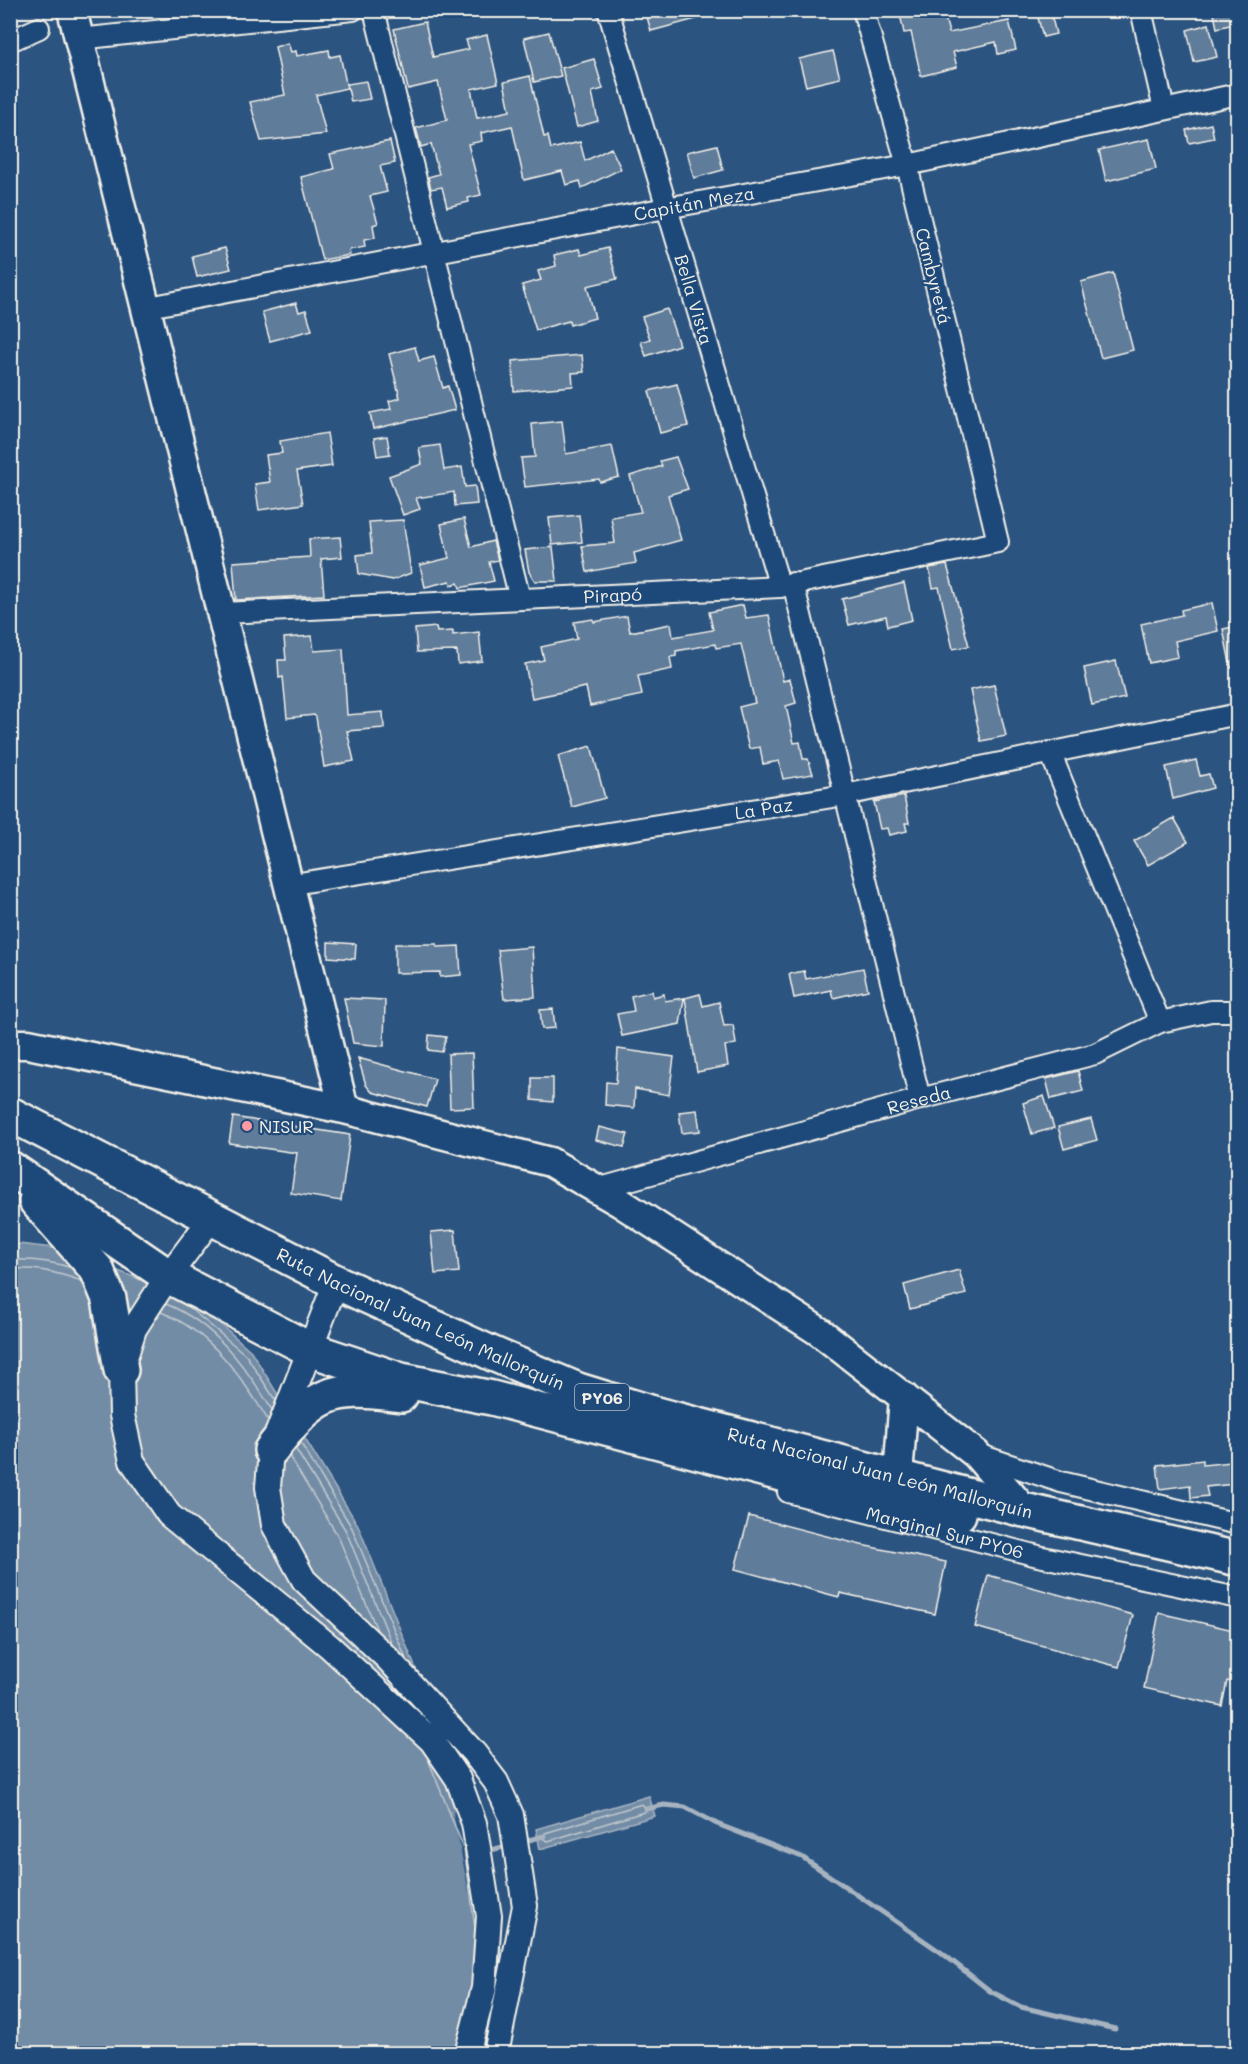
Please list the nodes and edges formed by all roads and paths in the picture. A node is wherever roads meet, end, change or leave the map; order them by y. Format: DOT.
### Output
graph roads {
  1 [pos="72,10"];
  2 [pos="353,10"];
  3 [pos="374,10"];
  4 [pos="608,10"];
  5 [pos="863,10"];
  6 [pos="1140,10"];
  7 [pos="39,28"];
  8 [pos="79,39"];
  9 [pos="10,41"];
  10 [pos="1238,94"];
  11 [pos="1164,109"];
  12 [pos="907,165"];
  13 [pos="666,208"];
  14 [pos="434,252"];
  15 [pos="149,307"];
  16 [pos="998,542"];
  17 [pos="786,585"];
  18 [pos="520,599"];
  19 [pos="223,613"];
  20 [pos="1238,714"];
  21 [pos="1050,752"];
  22 [pos="845,795"];
  23 [pos="287,885"];
  24 [pos="1238,1011"];
  25 [pos="1160,1022"];
  26 [pos="11,1045"];
  27 [pos="920,1099"];
  28 [pos="344,1109"];
  29 [pos="10,1114"];
  30 [pos="10,1168"];
  31 [pos="10,1173"];
  32 [pos="597,1189"];
  33 [pos="211,1219"];
  34 [pos="168,1276"];
  35 [pos="336,1282"];
  36 [pos="309,1348"];
  37 [pos="121,1370"];
  38 [pos="904,1397"];
  39 [pos="540,1411"];
  40 [pos="660,1442"];
  41 [pos="271,1450"];
  42 [pos="976,1454"];
  43 [pos="899,1488"];
  44 [pos="1024,1510"];
  45 [pos="1238,1524"];
  46 [pos="1238,1559"];
  47 [pos="1238,1578"];
  48 [pos="1238,1598"];
  49 [pos="467,2054"];
  50 [pos="496,2054"];
  1 -- 8 [label="main road"];
  2 -- 8 [label="street"];
  3 -- 14 [label="street"];
  4 -- 13 [label="street, Bella Vista"];
  5 -- 12 [label="street, Cambyretá"];
  6 -- 11 [label="street"];
  7 -- 9 [label="street"];
  8 -- 15 [label="main road"];
  10 -- 11 [label="street, Capitán Meza"];
  11 -- 12 [label="street, Capitán Meza"];
  12 -- 13 [label="street, Capitán Meza"];
  12 -- 16 [label="street, Cambyretá"];
  13 -- 14 [label="street, Capitán Meza"];
  13 -- 17 [label="street, Bella Vista"];
  14 -- 15 [label="street, Capitán Meza"];
  14 -- 18 [label="street"];
  15 -- 19 [label="main road"];
  16 -- 17 [label="street, Pirapó"];
  17 -- 18 [label="street, Pirapó"];
  17 -- 22 [label="street, Bella Vista"];
  18 -- 19 [label="street, Pirapó"];
  19 -- 23 [label="main road"];
  20 -- 21 [label="street, La Paz"];
  21 -- 22 [label="street, La Paz"];
  21 -- 25 [label="street"];
  22 -- 23 [label="street, La Paz"];
  22 -- 27 [label="street, Bella Vista"];
  23 -- 28 [label="main road"];
  24 -- 25 [label="street, Reseda"];
  25 -- 27 [label="street, Reseda"];
  26 -- 28 [label="main road"];
  27 -- 32 [label="street, Reseda"];
  28 -- 32 [label="main road"];
  29 -- 33 [label="highway, Ruta Nacional Juan León Mallorquín / PY06"];
  30 -- 34 [label="highway, Ruta Nacional Juan León Mallorquín / PY06"];
  31 -- 37 [label="highway"];
  32 -- 38 [label="main road"];
  33 -- 34 [label="street"];
  33 -- 35 [label="highway, Ruta Nacional Juan León Mallorquín / PY06"];
  34 -- 36 [label="highway, Ruta Nacional Juan León Mallorquín / PY06"];
  34 -- 37 [label="street"];
  35 -- 36 [label="street"];
  35 -- 43 [label="highway, Ruta Nacional Juan León Mallorquín / PY06"];
  36 -- 39 [label="highway, Ruta Nacional Juan León Mallorquín / PY06"];
  36 -- 41 [label="street"];
  37 -- 49 [label="street"];
  38 -- 42 [label="main road"];
  38 -- 43 [label="main road"];
  39 -- 40 [label="highway, Ruta Nacional Juan León Mallorquín / PY06"];
  39 -- 41 [label="highway"];
  40 -- 43 [label="highway, Ruta Nacional Juan León Mallorquín / PY06"];
  40 -- 48 [label="street, Marginal Sur PY06"];
  41 -- 50 [label="street"];
  42 -- 44 [label="main road"];
  42 -- 45 [label="street"];
  43 -- 44 [label="highway, Ruta Nacional Juan León Mallorquín / PY06"];
  43 -- 47 [label="highway, Ruta Nacional Juan León Mallorquín / PY06"];
  44 -- 46 [label="highway, Ruta Nacional Juan León Mallorquín / PY06"];
}
